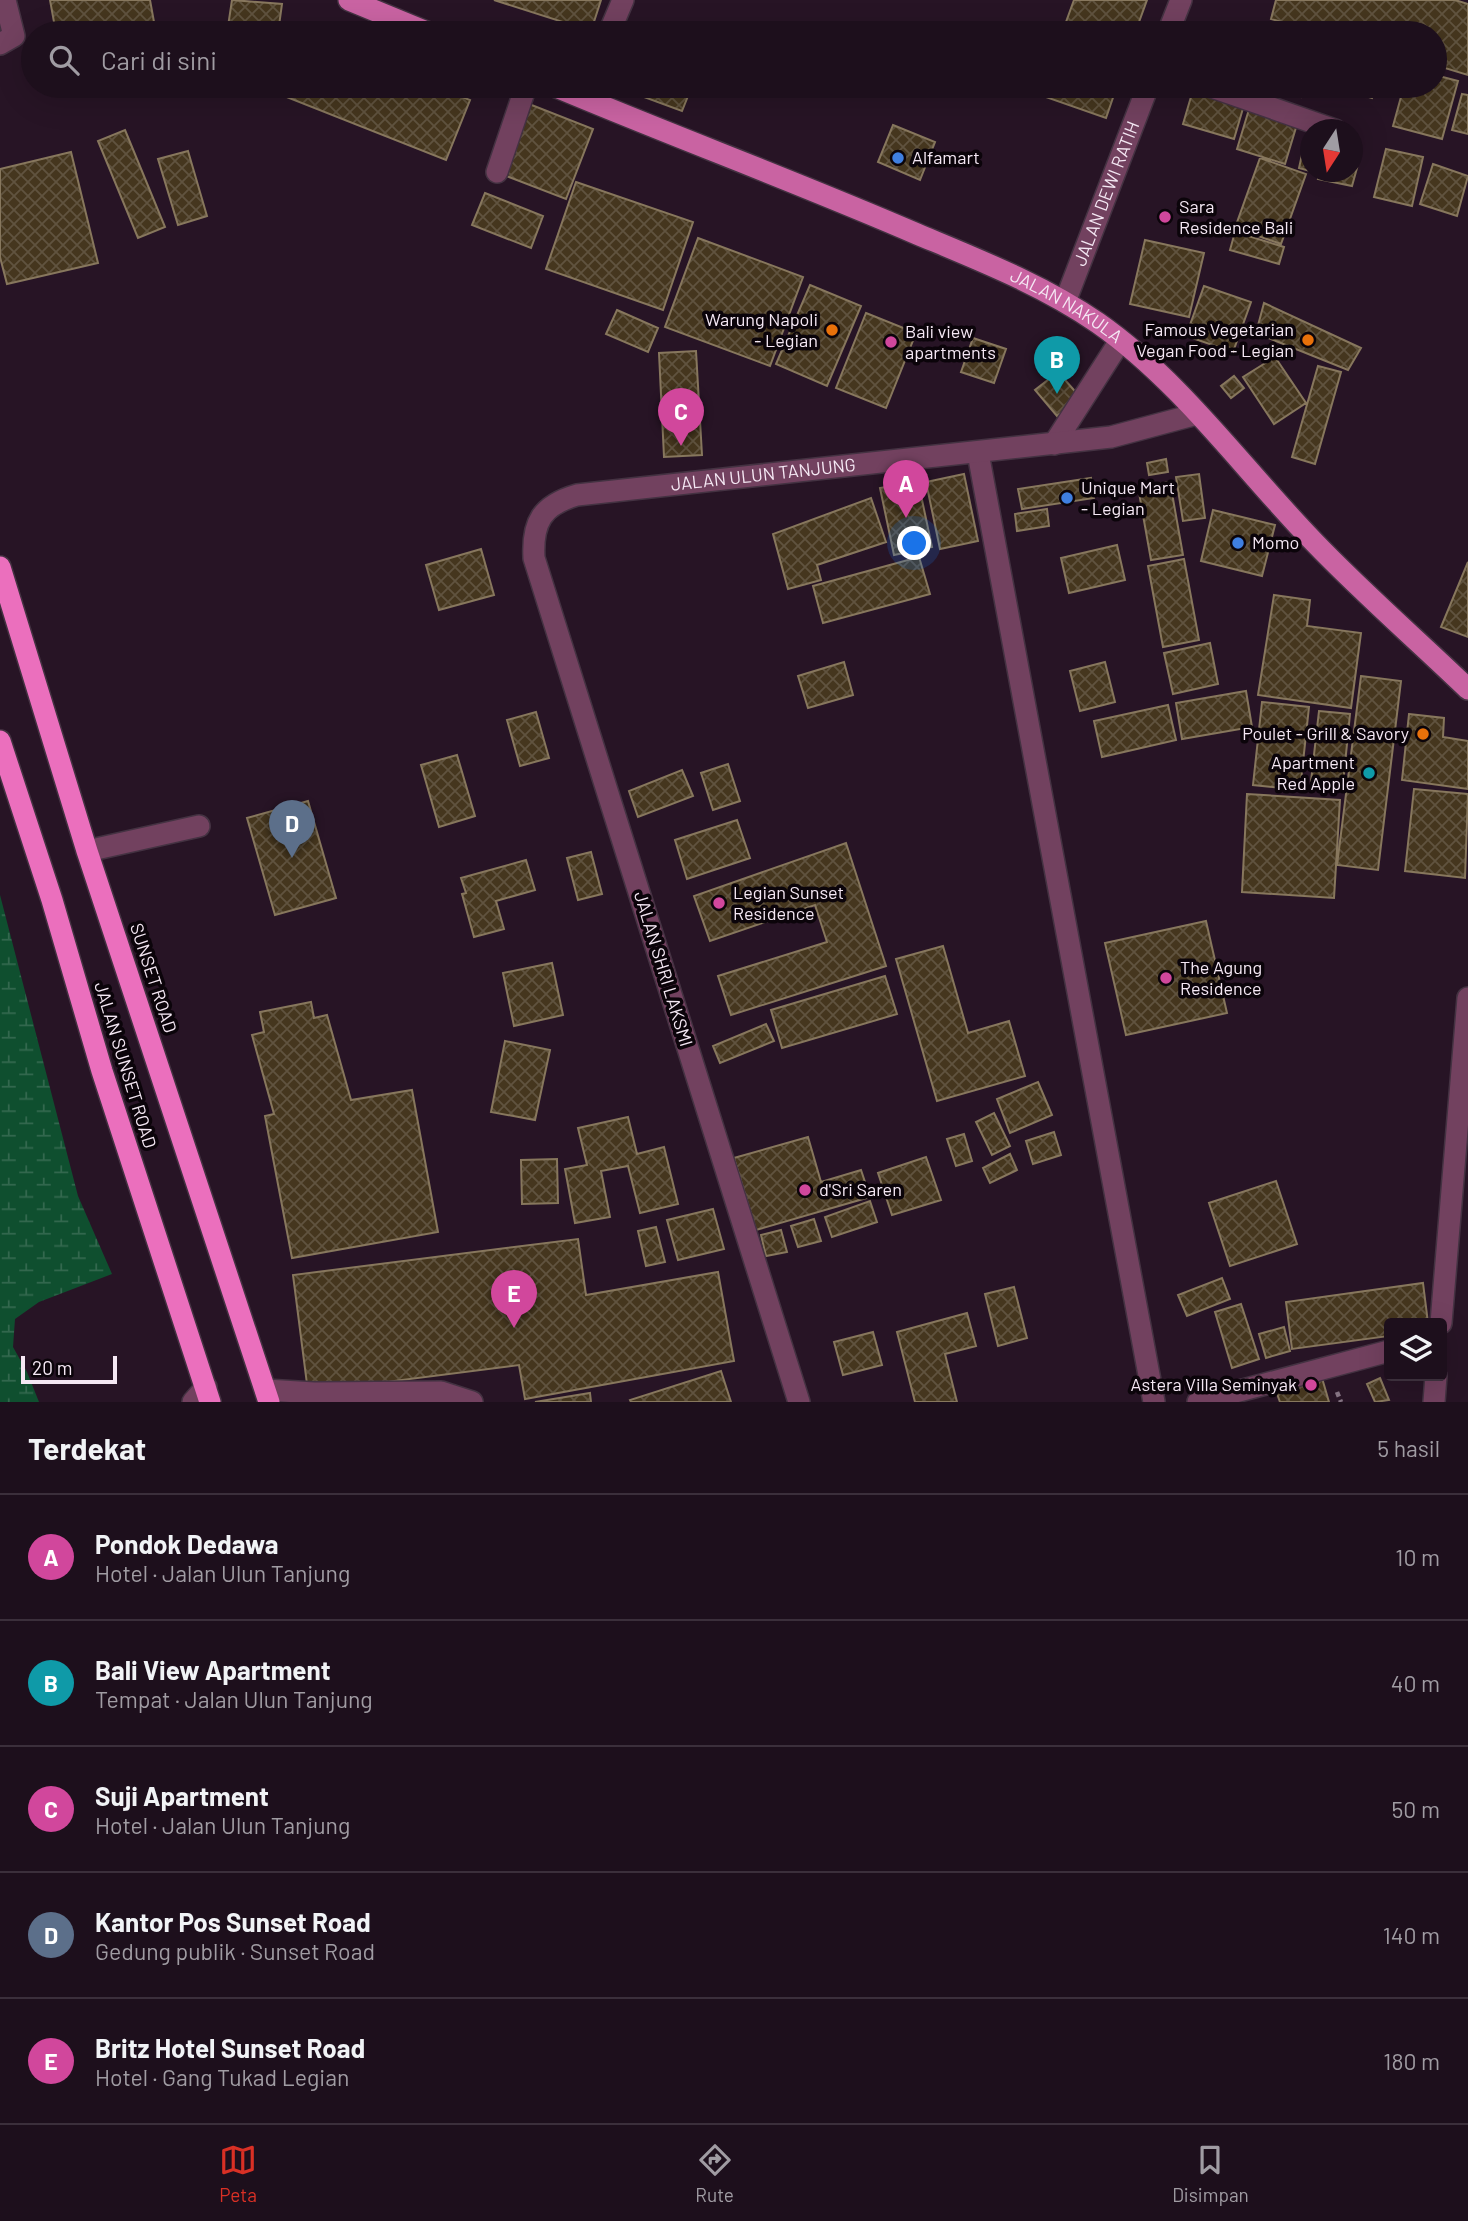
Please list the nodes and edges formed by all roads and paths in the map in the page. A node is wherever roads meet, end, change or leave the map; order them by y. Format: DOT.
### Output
graph roads {
  1 [pos="5,0"];
  2 [pos="348,0"];
  3 [pos="623,0"];
  4 [pos="1181,0"];
  5 [pos="400,21"];
  6 [pos="614,21"];
  7 [pos="1173,21"];
  8 [pos="0,44"];
  9 [pos="522,98"];
  10 [pos="598,98"];
  11 [pos="1143,98"];
  12 [pos="1243,98"];
  13 [pos="1304,119"];
  14 [pos="497,172"];
  15 [pos="1065,302"];
  16 [pos="1120,341"];
  17 [pos="1198,414"];
  18 [pos="1054,444"];
  19 [pos="978,453"];
  20 [pos="533,536"];
  21 [pos="0,567"];
  22 [pos="1468,689"];
  23 [pos="0,741"];
  24 [pos="199,826"];
  25 [pos="87,851"];
  26 [pos="1468,998"];
  27 [pos="1441,1318"];
  28 [pos="1384,1352"];
  29 [pos="1436,1381"];
  30 [pos="268,1396"];
  31 [pos="203,1397"];
  32 [pos="472,1402"];
  33 [pos="799,1402"];
  34 [pos="1154,1402"];
  35 [pos="1198,1402"];
  36 [pos="1434,1402"];
  1 -- 8 [label="street"];
  2 -- 5 [label="main road"];
  3 -- 6 [label="street"];
  4 -- 7 [label="street"];
  9 -- 14 [label="street"];
  10 -- 15 [label="main road, JALAN NAKULA"];
  11 -- 15 [label="street, JALAN DEWI RATIH"];
  12 -- 13 [label="street"];
  15 -- 16 [label="main road, JALAN NAKULA"];
  16 -- 17 [label="main road, JALAN NAKULA"];
  16 -- 18 [label="street"];
  17 -- 18 [label="street, JALAN ULUN TANJUNG"];
  17 -- 22 [label="main road, JALAN NAKULA"];
  18 -- 19 [label="street, JALAN ULUN TANJUNG"];
  19 -- 20 [label="street, JALAN ULUN TANJUNG"];
  19 -- 34 [label="street"];
  20 -- 33 [label="street, JALAN SHRI LAKSMI"];
  21 -- 25 [label="highway, SUNSET ROAD"];
  23 -- 31 [label="highway, JALAN SUNSET ROAD"];
  24 -- 25 [label="street"];
  25 -- 30 [label="highway, SUNSET ROAD"];
  26 -- 27 [label="street"];
  28 -- 35 [label="street"];
  29 -- 36 [label="street"];
  30 -- 32 [label="street"];
}
